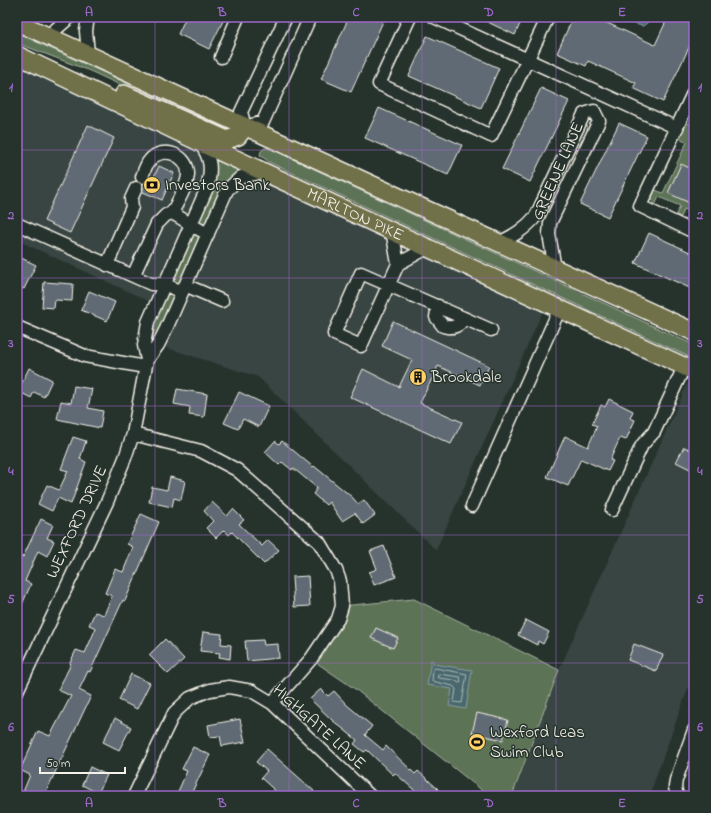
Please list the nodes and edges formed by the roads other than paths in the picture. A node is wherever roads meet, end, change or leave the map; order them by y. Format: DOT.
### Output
graph roads {
  1 [pos="70,17"];
  2 [pos="88,17"];
  3 [pos="238,17"];
  4 [pos="286,17"];
  5 [pos="310,17"];
  6 [pos="410,17"];
  7 [pos="434,17"];
  8 [pos="548,17"];
  9 [pos="17,22"];
  10 [pos="48,36"];
  11 [pos="17,50"];
  12 [pos="88,54"];
  13 [pos="17,55"];
  14 [pos="221,57"];
  15 [pos="528,60"];
  16 [pos="694,91"];
  17 [pos="602,94"];
  18 [pos="594,111"];
  19 [pos="245,127"];
  20 [pos="677,128"];
  21 [pos="199,142"];
  22 [pos="264,172"];
  23 [pos="142,177"];
  24 [pos="136,188"];
  25 [pos="172,213"];
  26 [pos="17,224"];
  27 [pos="190,226"];
  28 [pos="392,230"];
  29 [pos="694,232"];
  30 [pos="208,234"];
  31 [pos="498,243"];
  32 [pos="429,247"];
  33 [pos="398,264"];
  34 [pos="107,265"];
  35 [pos="555,269"];
  36 [pos="133,276"];
  37 [pos="164,284"];
  38 [pos="388,285"];
  39 [pos="183,289"];
  40 [pos="222,301"];
  41 [pos="560,308"];
  42 [pos="17,327"];
  43 [pos="492,330"];
  44 [pos="694,332"];
  45 [pos="146,363"];
  46 [pos="689,369"];
  47 [pos="133,434"];
  48 [pos="472,506"];
  49 [pos="612,510"];
  50 [pos="21,674"];
  51 [pos="17,691"];
  52 [pos="272,703"];
  53 [pos="694,730"];
  54 [pos="134,796"];
  55 [pos="370,796"];
  56 [pos="678,796"];
  1 -- 10 [label="street"];
  2 -- 12 [label="street"];
  3 -- 14 [label="street"];
  4 -- 19 [label="street"];
  5 -- 19 [label="street"];
  6 -- 15 [label="street"];
  7 -- 15 [label="street"];
  8 -- 15 [label="street"];
  9 -- 10 [label="highway, MARLTON PIKE"];
  10 -- 12 [label="highway, MARLTON PIKE"];
  11 -- 19 [label="highway"];
  12 -- 19 [label="highway, MARLTON PIKE"];
  13 -- 21 [label="highway, MARLTON PIKE"];
  15 -- 17 [label="street"];
  16 -- 20 [label="street"];
  17 -- 18 [label="street, GREENE LANE"];
  17 -- 20 [label="street"];
  18 -- 31 [label="street, GREENE LANE"];
  18 -- 35 [label="street, GREENE LANE"];
  19 -- 31 [label="highway, MARLTON PIKE"];
  20 -- 29 [label="street"];
  21 -- 22 [label="highway, MARLTON PIKE"];
  21 -- 27 [label="street, WEXFORD DRIVE"];
  22 -- 28 [label="highway, MARLTON PIKE"];
  22 -- 30 [label="street, WEXFORD DRIVE"];
  23 -- 25 [label="street"];
  24 -- 34 [label="street"];
  25 -- 27 [label="street"];
  25 -- 36 [label="street"];
  26 -- 34 [label="street"];
  27 -- 30 [label="street"];
  27 -- 37 [label="street, WEXFORD DRIVE"];
  28 -- 32 [label="highway, MARLTON PIKE"];
  28 -- 33 [label="street"];
  30 -- 39 [label="street, WEXFORD DRIVE"];
  31 -- 35 [label="highway, MARLTON PIKE"];
  32 -- 33 [label="street"];
  32 -- 41 [label="highway, MARLTON PIKE"];
  33 -- 38 [label="street"];
  34 -- 36 [label="street"];
  35 -- 44 [label="highway, MARLTON PIKE"];
  36 -- 37 [label="street"];
  37 -- 39 [label="street"];
  37 -- 45 [label="street, WEXFORD DRIVE"];
  38 -- 38 [label="street"];
  38 -- 43 [label="street"];
  39 -- 40 [label="street"];
  39 -- 45 [label="street, WEXFORD DRIVE"];
  41 -- 46 [label="highway, MARLTON PIKE"];
  41 -- 48 [label="street"];
  42 -- 45 [label="street"];
  45 -- 47 [label="street, WEXFORD DRIVE"];
  46 -- 49 [label="street"];
  47 -- 50 [label="street, WEXFORD DRIVE"];
  47 -- 52 [label="street"];
  50 -- 51 [label="street, WEXFORD DRIVE"];
  52 -- 54 [label="street, HIGHGATE LANE"];
  52 -- 55 [label="street, HIGHGATE LANE"];
  53 -- 56 [label="street"];
}
